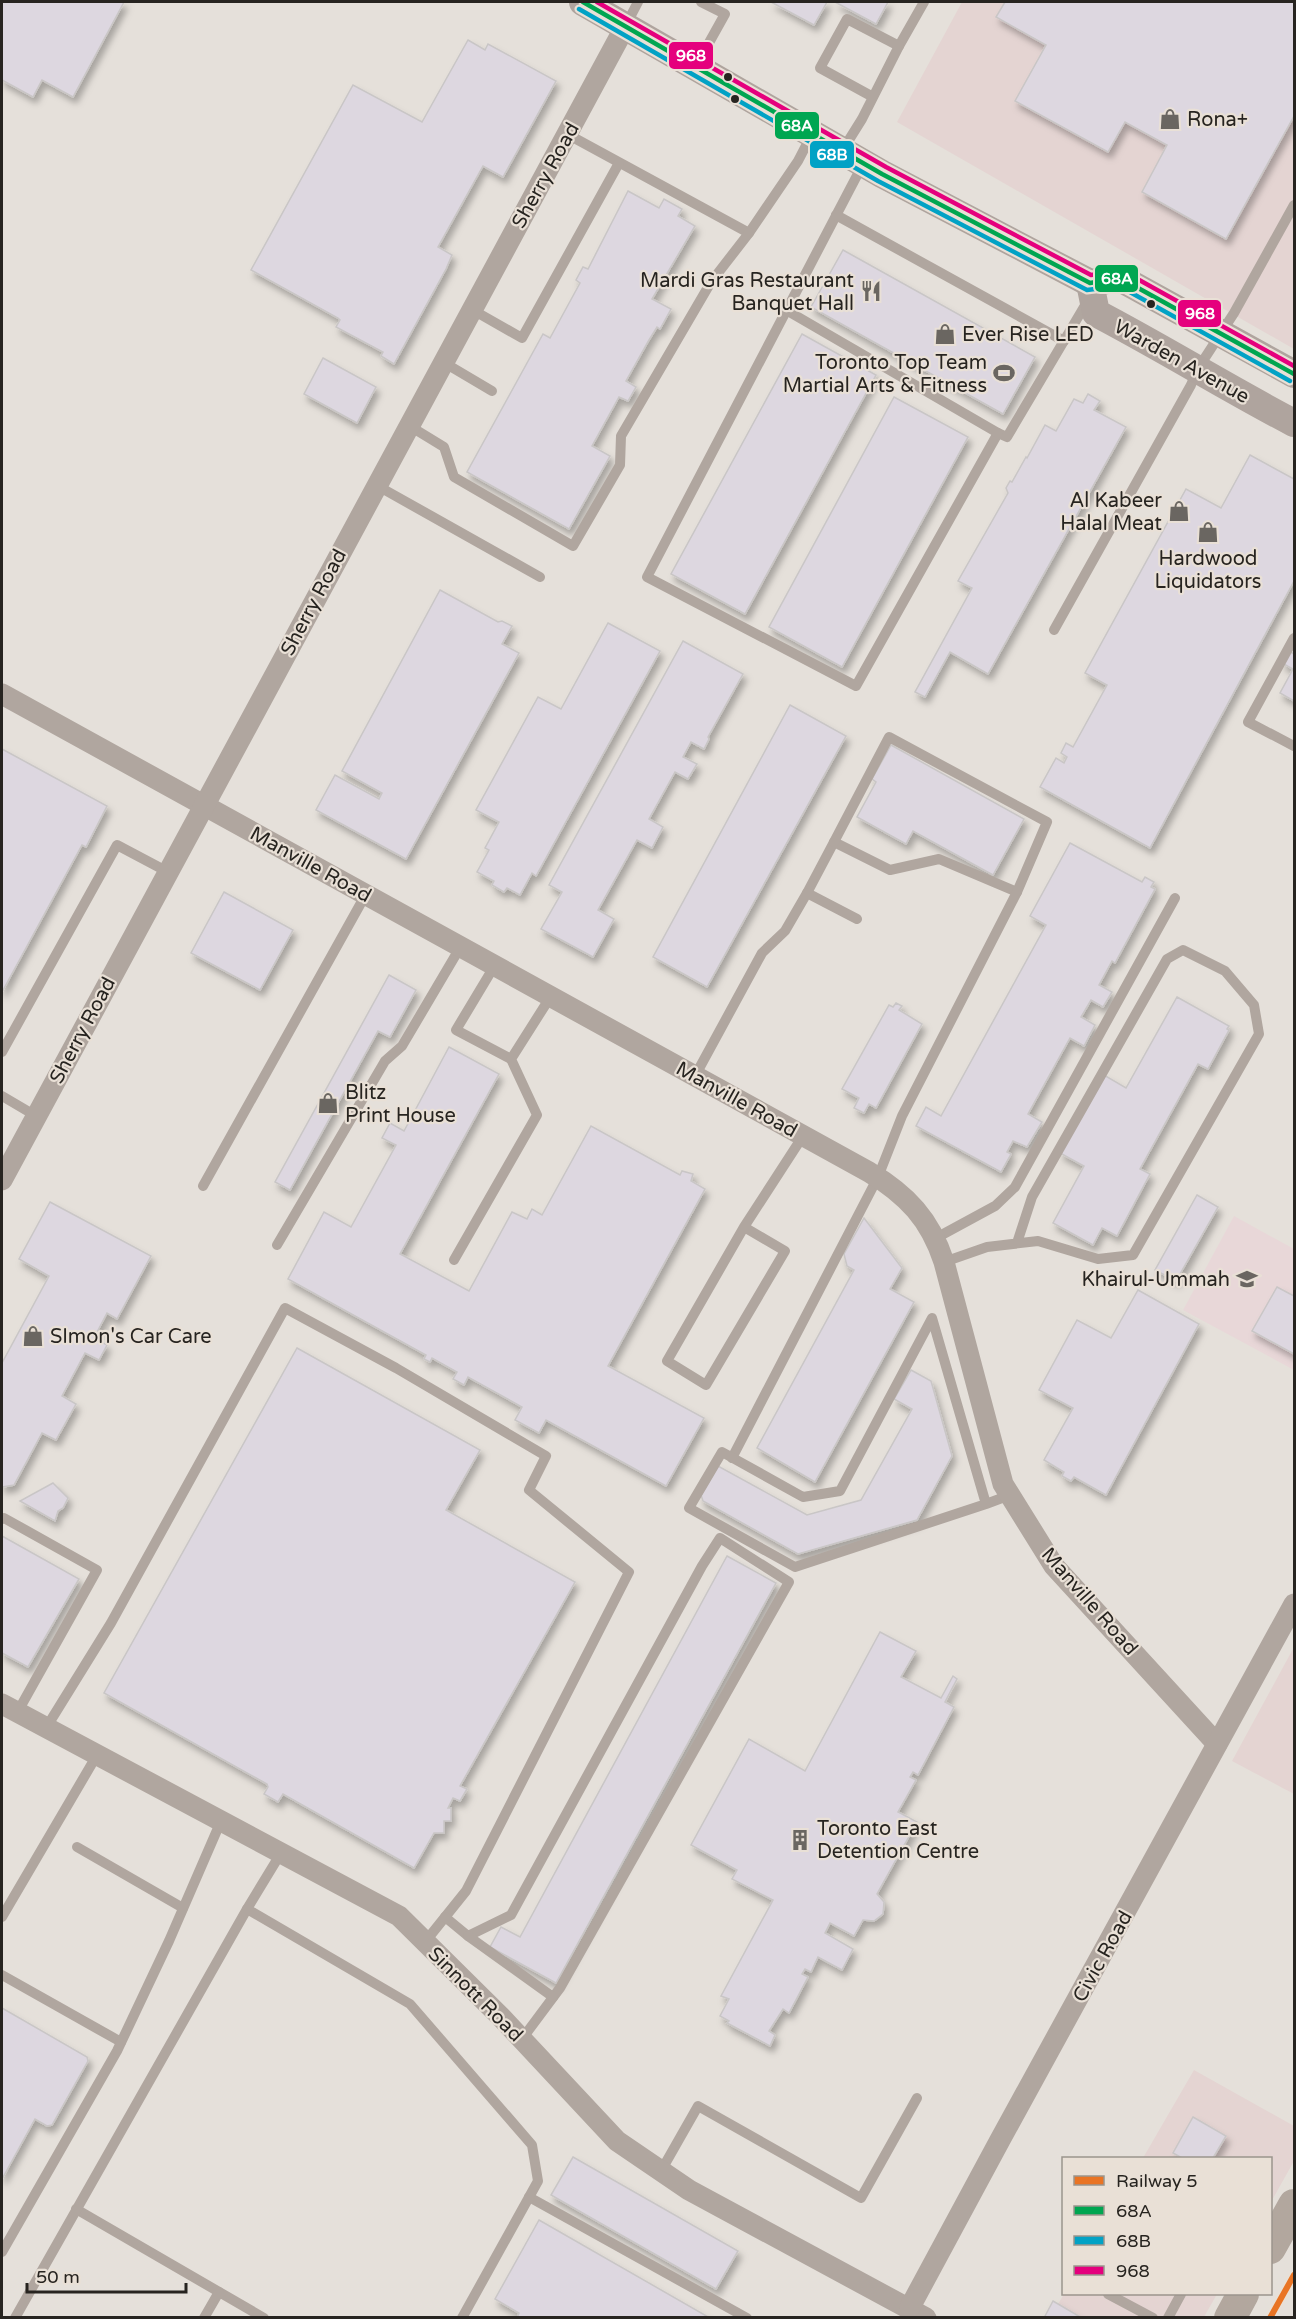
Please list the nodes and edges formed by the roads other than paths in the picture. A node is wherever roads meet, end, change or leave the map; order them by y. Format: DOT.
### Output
graph roads {
  1 [pos="583,2"];
  2 [pos="701,2"];
  3 [pos="924,2"];
  4 [pos="632,14"];
  5 [pos="899,46"];
  6 [pos="696,66"];
  7 [pos="873,97"];
  8 [pos="567,134"];
  9 [pos="813,134"];
  10 [pos="852,157"];
  11 [pos="620,163"];
  12 [pos="1294,205"];
  13 [pos="836,215"];
  14 [pos="749,233"];
  15 [pos="1091,288"];
  16 [pos="471,309"];
  17 [pos="786,310"];
  18 [pos="1220,333"];
  19 [pos="1064,341"];
  20 [pos="443,362"];
  21 [pos="1197,370"];
  22 [pos="1294,374"];
  23 [pos="492,391"];
  24 [pos="1294,423"];
  25 [pos="408,425"];
  26 [pos="998,433"];
  27 [pos="376,485"];
  28 [pos="540,577"];
  29 [pos="1054,630"];
  30 [pos="1294,638"];
  31 [pos="2,694"];
  32 [pos="1294,746"];
  33 [pos="204,806"];
  34 [pos="834,842"];
  35 [pos="168,872"];
  36 [pos="1017,892"];
  37 [pos="807,893"];
  38 [pos="366,894"];
  39 [pos="1175,898"];
  40 [pos="857,919"];
  41 [pos="461,946"];
  42 [pos="495,965"];
  43 [pos="551,996"];
  44 [pos="2,1052"];
  45 [pos="511,1059"];
  46 [pos="695,1076"];
  47 [pos="2,1096"];
  48 [pos="36,1116"];
  49 [pos="803,1136"];
  50 [pos="878,1177"];
  51 [pos="2,1180"];
  52 [pos="203,1186"];
  53 [pos="744,1227"];
  54 [pos="936,1238"];
  55 [pos="1017,1243"];
  56 [pos="277,1245"];
  57 [pos="453,1260"];
  58 [pos="944,1262"];
  59 [pos="732,1458"];
  60 [pos="1010,1495"];
  61 [pos="986,1504"];
  62 [pos="2,1519"];
  63 [pos="1294,1604"];
  64 [pos="9,1709"];
  65 [pos="46,1728"];
  66 [pos="1217,1744"];
  67 [pos="98,1755"];
  68 [pos="221,1821"];
  69 [pos="77,1847"];
  70 [pos="281,1853"];
  71 [pos="183,1908"];
  72 [pos="247,1909"];
  73 [pos="2,1917"];
  74 [pos="445,1917"];
  75 [pos="468,1936"];
  76 [pos="425,1942"];
  77 [pos="2,1975"];
  78 [pos="553,1997"];
  79 [pos="522,2039"];
  80 [pos="122,2042"];
  81 [pos="917,2098"];
  82 [pos="661,2171"];
  83 [pos="529,2197"];
  84 [pos="1294,2205"];
  85 [pos="76,2209"];
  86 [pos="1272,2244"];
  87 [pos="2,2252"];
  88 [pos="219,2292"];
  89 [pos="1110,2295"];
  90 [pos="1180,2295"];
  91 [pos="1242,2295"];
  92 [pos="918,2312"];
  93 [pos="15,2318"];
  94 [pos="204,2318"];
  95 [pos="264,2318"];
  96 [pos="462,2318"];
  97 [pos="747,2318"];
  98 [pos="1153,2318"];
  99 [pos="1168,2318"];
  100 [pos="1230,2318"];
  1 -- 4 [label="main road"];
  2 -- 6 [label="lane"];
  3 -- 5 [label="lane"];
  4 -- 6 [label="main road"];
  4 -- 8 [label="street, Sherry Road"];
  5 -- 7 [label="lane"];
  5 -- 7 [label="lane"];
  6 -- 9 [label="main road"];
  7 -- 10 [label="lane"];
  8 -- 11 [label="lane"];
  8 -- 16 [label="street, Sherry Road"];
  9 -- 10 [label="main road"];
  9 -- 14 [label="lane"];
  10 -- 13 [label="lane"];
  10 -- 15 [label="main road"];
  11 -- 14 [label="lane"];
  11 -- 16 [label="lane"];
  12 -- 18 [label="lane"];
  13 -- 17 [label="lane"];
  13 -- 19 [label="lane"];
  14 -- 25 [label="lane"];
  15 -- 18 [label="main road"];
  15 -- 19 [label="lane"];
  15 -- 21 [label="main road, Warden Avenue"];
  16 -- 20 [label="street, Sherry Road"];
  17 -- 26 [label="lane"];
  17 -- 26 [label="lane"];
  18 -- 21 [label="lane"];
  18 -- 22 [label="main road"];
  19 -- 26 [label="lane"];
  20 -- 23 [label="lane"];
  20 -- 25 [label="street, Sherry Road"];
  21 -- 24 [label="main road, Warden Avenue"];
  21 -- 29 [label="lane"];
  25 -- 27 [label="street, Sherry Road"];
  27 -- 28 [label="lane"];
  27 -- 33 [label="street, Sherry Road"];
  30 -- 32 [label="lane"];
  31 -- 33 [label="street, Manville Road"];
  33 -- 35 [label="street, Sherry Road"];
  33 -- 38 [label="street, Manville Road"];
  34 -- 36 [label="lane"];
  34 -- 36 [label="lane"];
  34 -- 37 [label="lane"];
  35 -- 44 [label="lane"];
  35 -- 48 [label="street, Sherry Road"];
  36 -- 50 [label="lane"];
  37 -- 40 [label="lane"];
  37 -- 46 [label="lane"];
  38 -- 41 [label="street, Manville Road"];
  38 -- 52 [label="lane"];
  39 -- 54 [label="lane"];
  41 -- 42 [label="street, Manville Road"];
  41 -- 56 [label="lane"];
  42 -- 43 [label="street, Manville Road"];
  42 -- 45 [label="lane"];
  43 -- 45 [label="lane"];
  43 -- 46 [label="street, Manville Road"];
  45 -- 57 [label="lane"];
  46 -- 49 [label="street, Manville Road"];
  47 -- 48 [label="lane"];
  48 -- 51 [label="street, Sherry Road"];
  49 -- 50 [label="street, Manville Road"];
  49 -- 53 [label="lane"];
  50 -- 54 [label="street, Manville Road"];
  50 -- 59 [label="lane"];
  53 -- 53 [label="lane"];
  54 -- 58 [label="street, Manville Road"];
  55 -- 55 [label="lane"];
  55 -- 58 [label="lane"];
  58 -- 60 [label="street, Manville Road"];
  59 -- 61 [label="lane"];
  59 -- 61 [label="lane"];
  60 -- 61 [label="lane"];
  60 -- 66 [label="street, Manville Road"];
  62 -- 64 [label="lane"];
  63 -- 66 [label="street, Civic Road"];
  64 -- 65 [label="street, Sinnott Road"];
  65 -- 67 [label="street, Sinnott Road"];
  65 -- 74 [label="lane"];
  66 -- 92 [label="street, Civic Road"];
  67 -- 68 [label="street, Sinnott Road"];
  67 -- 73 [label="lane"];
  68 -- 70 [label="street, Sinnott Road"];
  68 -- 71 [label="lane"];
  69 -- 71 [label="lane"];
  70 -- 72 [label="lane"];
  70 -- 76 [label="street, Sinnott Road"];
  71 -- 80 [label="lane"];
  72 -- 83 [label="lane"];
  72 -- 85 [label="lane"];
  74 -- 75 [label="lane"];
  74 -- 76 [label="lane"];
  75 -- 78 [label="lane"];
  75 -- 78 [label="lane"];
  76 -- 79 [label="street, Sinnott Road"];
  77 -- 80 [label="lane"];
  78 -- 79 [label="lane"];
  79 -- 82 [label="street, Sinnott Road"];
  80 -- 87 [label="lane"];
  81 -- 82 [label="lane"];
  82 -- 92 [label="street, Sinnott Road"];
  83 -- 96 [label="lane"];
  83 -- 97 [label="lane"];
  84 -- 86 [label="main road"];
  85 -- 88 [label="lane"];
  85 -- 93 [label="lane"];
  88 -- 94 [label="lane"];
  88 -- 95 [label="lane"];
  89 -- 98 [label="lane"];
  90 -- 99 [label="lane"];
  91 -- 100 [label="main road"];
}
